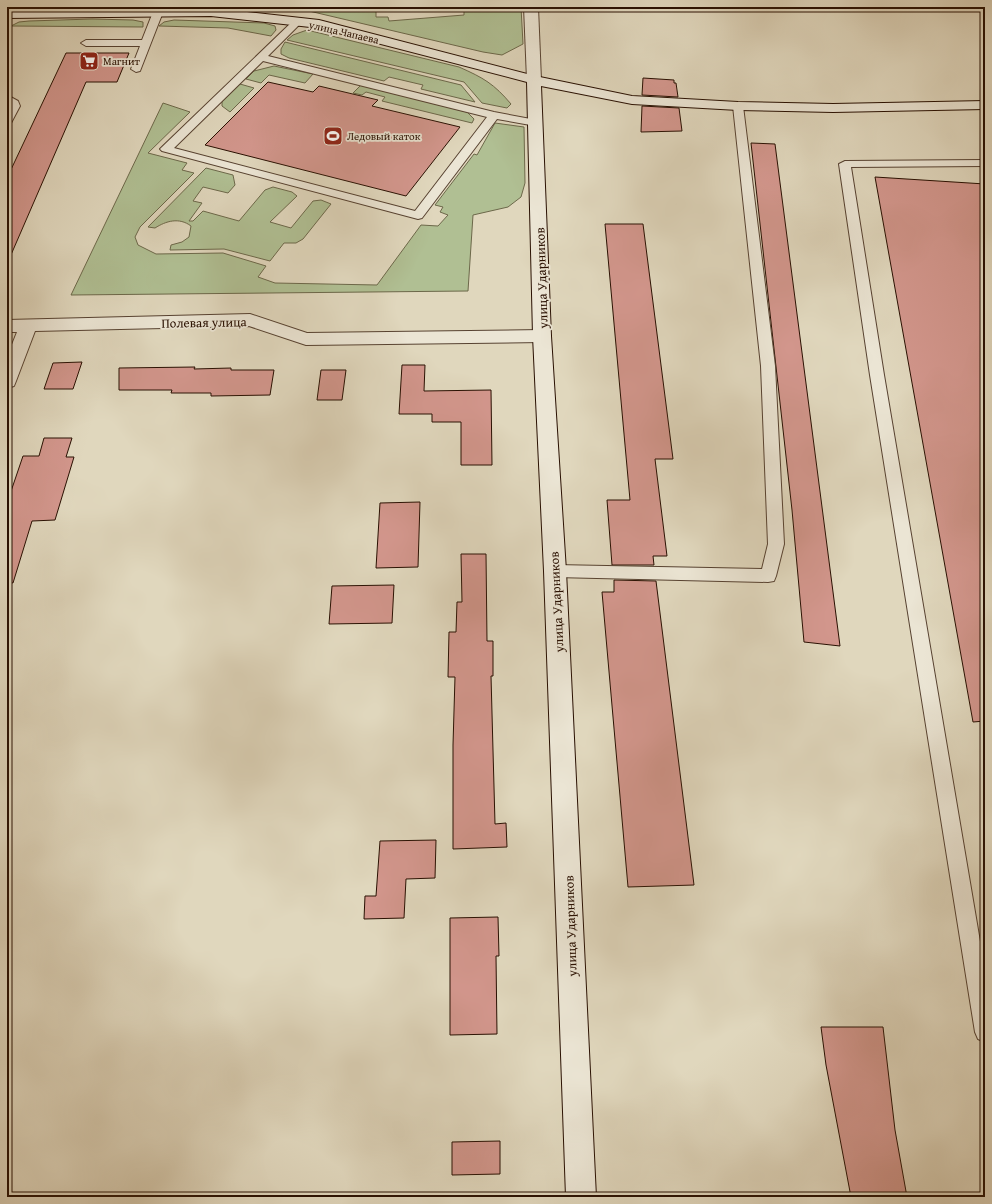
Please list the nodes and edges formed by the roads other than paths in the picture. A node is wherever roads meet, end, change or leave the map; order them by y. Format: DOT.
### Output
graph roads {
  1 [pos="531,7"];
  2 [pos="212,9"];
  3 [pos="158,12"];
  4 [pos="7,14"];
  5 [pos="297,22"];
  6 [pos="86,43"];
  7 [pos="146,43"];
  8 [pos="260,57"];
  9 [pos="136,69"];
  10 [pos="534,80"];
  11 [pos="7,98"];
  12 [pos="985,105"];
  13 [pos="738,106"];
  14 [pos="494,115"];
  15 [pos="7,121"];
  16 [pos="536,123"];
  17 [pos="985,163"];
  18 [pos="7,326"];
  19 [pos="28,326"];
  20 [pos="542,336"];
  21 [pos="7,381"];
  22 [pos="555,571"];
  23 [pos="985,1032"];
  24 [pos="581,1197"];
  1 -- 10 [label="main road, улица Ударников"];
  2 -- 3 [label="main road, улица Чапаева"];
  2 -- 5 [label="main road, улица Чапаева"];
  3 -- 4 [label="main road, улица Чапаева"];
  3 -- 7 [label="lane"];
  5 -- 8 [label="lane"];
  5 -- 10 [label="main road, улица Чапаева"];
  6 -- 7 [label="lane"];
  7 -- 9 [label="lane"];
  8 -- 14 [label="lane"];
  8 -- 14 [label="lane"];
  10 -- 13 [label="main road, улица Чапаева"];
  10 -- 16 [label="main road, улица Ударников"];
  11 -- 15 [label="lane"];
  12 -- 13 [label="main road, улица Чапаева"];
  13 -- 22 [label="lane"];
  14 -- 16 [label="lane"];
  16 -- 20 [label="main road, улица Ударников"];
  17 -- 23 [label="lane"];
  18 -- 19 [label="main road, Полевая улица"];
  19 -- 20 [label="main road, Полевая улица"];
  19 -- 21 [label="main road"];
  20 -- 22 [label="main road, улица Ударников"];
  22 -- 24 [label="main road, улица Ударников"];
}
